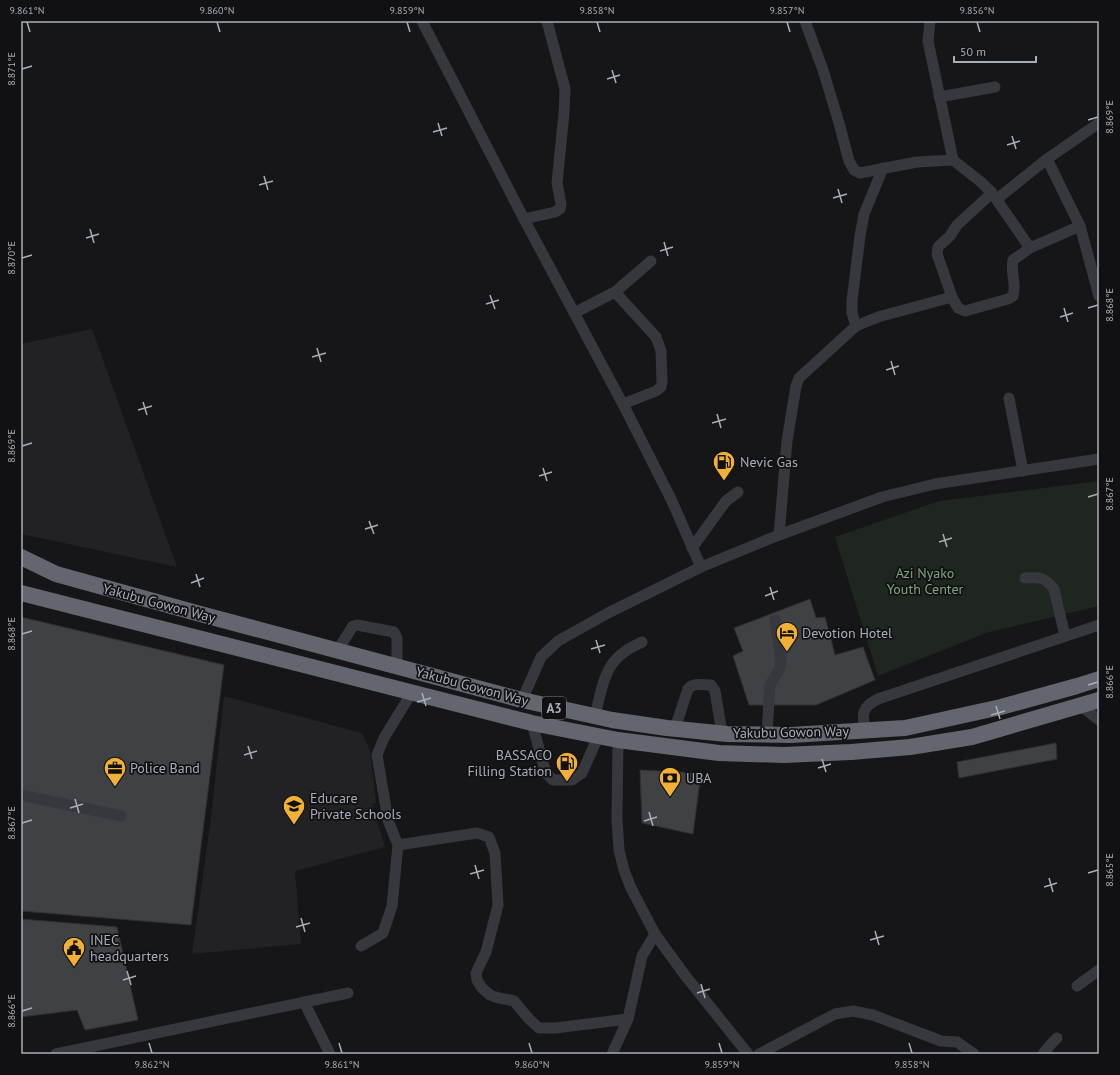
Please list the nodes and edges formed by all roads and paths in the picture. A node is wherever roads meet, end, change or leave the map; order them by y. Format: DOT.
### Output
graph roads {
  1 [pos="422,21"];
  2 [pos="547,21"];
  3 [pos="805,21"];
  4 [pos="930,21"];
  5 [pos="995,87"];
  6 [pos="939,97"];
  7 [pos="1099,123"];
  8 [pos="1047,159"];
  9 [pos="953,160"];
  10 [pos="883,168"];
  11 [pos="995,196"];
  12 [pos="524,219"];
  13 [pos="1080,226"];
  14 [pos="1030,248"];
  15 [pos="650,261"];
  16 [pos="615,292"];
  17 [pos="1099,296"];
  18 [pos="952,297"];
  19 [pos="574,313"];
  20 [pos="856,326"];
  21 [pos="1009,398"];
  22 [pos="623,404"];
  23 [pos="1099,459"];
  24 [pos="1023,471"];
  25 [pos="738,492"];
  26 [pos="780,535"];
  27 [pos="692,548"];
  28 [pos="21,557"];
  29 [pos="701,567"];
  30 [pos="1025,578"];
  31 [pos="21,593"];
  32 [pos="775,620"];
  33 [pos="1099,625"];
  34 [pos="1064,636"];
  35 [pos="642,642"];
  36 [pos="337,651"];
  37 [pos="397,666"];
  38 [pos="1099,679"];
  39 [pos="412,692"];
  40 [pos="522,700"];
  41 [pos="1099,700"];
  42 [pos="1081,706"];
  43 [pos="595,716"];
  44 [pos="1099,720"];
  45 [pos="532,723"];
  46 [pos="675,728"];
  47 [pos="882,730"];
  48 [pos="866,731"];
  49 [pos="722,733"];
  50 [pos="767,734"];
  51 [pos="598,737"];
  52 [pos="618,740"];
  53 [pos="882,750"];
  54 [pos="21,795"];
  55 [pos="121,816"];
  56 [pos="398,845"];
  57 [pos="655,934"];
  58 [pos="361,946"];
  59 [pos="1099,970"];
  60 [pos="1077,986"];
  61 [pos="348,993"];
  62 [pos="304,1002"];
  63 [pos="628,1019"];
  64 [pos="1057,1038"];
  65 [pos="56,1054"];
  66 [pos="330,1054"];
  67 [pos="612,1054"];
  68 [pos="748,1054"];
  69 [pos="759,1054"];
  70 [pos="974,1054"];
  71 [pos="1043,1054"];
  1 -- 12 [label="street"];
  2 -- 12 [label="street"];
  3 -- 10 [label="street"];
  4 -- 6 [label="street"];
  5 -- 6 [label="street"];
  6 -- 9 [label="street"];
  7 -- 8 [label="street"];
  8 -- 11 [label="street"];
  8 -- 13 [label="street"];
  9 -- 10 [label="street"];
  9 -- 11 [label="street"];
  10 -- 20 [label="street"];
  11 -- 14 [label="street"];
  11 -- 18 [label="street"];
  12 -- 19 [label="street"];
  13 -- 14 [label="street"];
  13 -- 17 [label="street"];
  14 -- 18 [label="street"];
  15 -- 16 [label="street"];
  16 -- 19 [label="street"];
  16 -- 22 [label="street"];
  18 -- 20 [label="street"];
  19 -- 22 [label="street"];
  20 -- 26 [label="street"];
  21 -- 24 [label="street"];
  22 -- 27 [label="street"];
  23 -- 24 [label="street"];
  24 -- 26 [label="street"];
  25 -- 27 [label="street"];
  26 -- 29 [label="street"];
  27 -- 29 [label="street"];
  28 -- 36 [label="highway, Yakubu Gowon Way / A3"];
  29 -- 40 [label="street"];
  30 -- 34 [label="street"];
  31 -- 39 [label="highway, Yakubu Gowon Way / A3"];
  32 -- 50 [label="street"];
  33 -- 34 [label="street"];
  34 -- 48 [label="street"];
  35 -- 43 [label="street"];
  36 -- 37 [label="highway, Yakubu Gowon Way / A3"];
  36 -- 37 [label="street"];
  37 -- 40 [label="highway, Yakubu Gowon Way / A3"];
  38 -- 47 [label="highway, Yakubu Gowon Way / A3"];
  39 -- 45 [label="highway, Yakubu Gowon Way / A3"];
  39 -- 56 [label="street"];
  40 -- 43 [label="highway, Yakubu Gowon Way / A3"];
  41 -- 42 [label="highway, Yakubu Gowon Way / A3"];
  42 -- 44 [label="street"];
  42 -- 53 [label="highway, Yakubu Gowon Way / A3"];
  43 -- 46 [label="highway, Yakubu Gowon Way / A3"];
  45 -- 51 [label="highway, Yakubu Gowon Way / A3"];
  45 -- 51 [label="street"];
  46 -- 49 [label="highway, Yakubu Gowon Way / A3"];
  46 -- 49 [label="street"];
  47 -- 48 [label="highway, Yakubu Gowon Way / A3"];
  47 -- 53 [label="highway"];
  48 -- 50 [label="highway, Yakubu Gowon Way / A3"];
  49 -- 50 [label="highway, Yakubu Gowon Way / A3"];
  51 -- 52 [label="highway, Yakubu Gowon Way / A3"];
  52 -- 53 [label="highway, Yakubu Gowon Way / A3"];
  52 -- 57 [label="street"];
  54 -- 55 [label="street"];
  56 -- 58 [label="street"];
  56 -- 63 [label="street"];
  57 -- 63 [label="street"];
  57 -- 68 [label="street"];
  59 -- 60 [label="street"];
  61 -- 62 [label="street"];
  62 -- 65 [label="street"];
  62 -- 66 [label="street"];
  63 -- 67 [label="street"];
  64 -- 71 [label="street"];
  69 -- 70 [label="street"];
}
